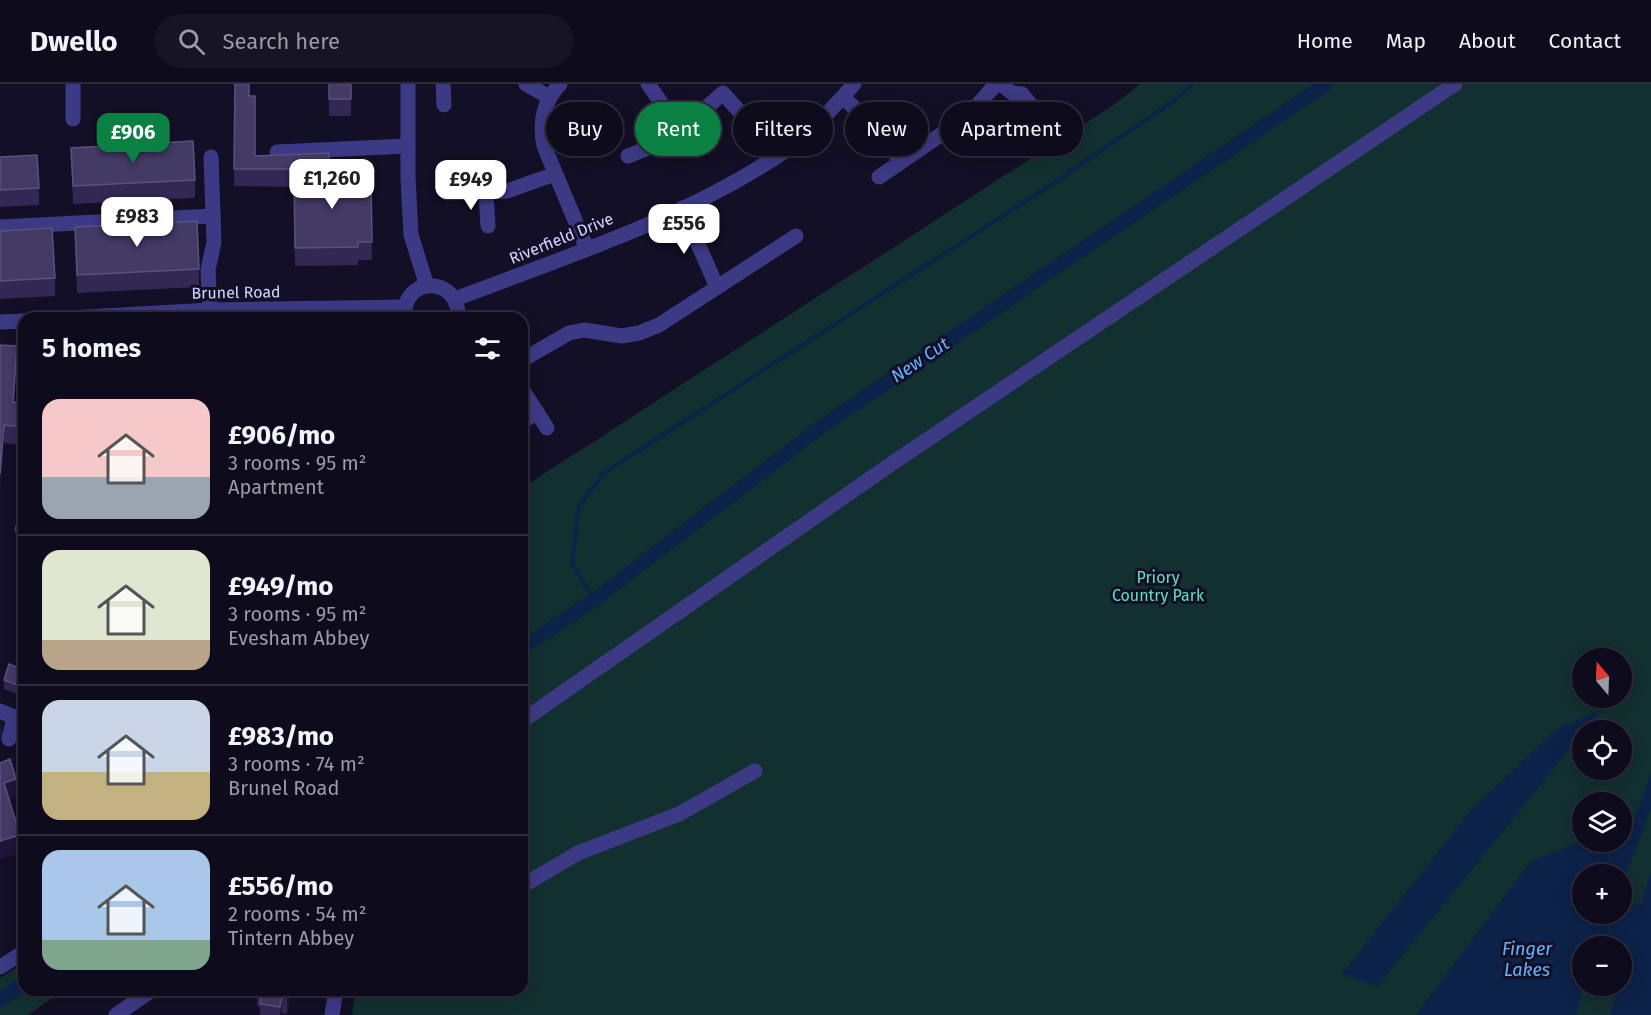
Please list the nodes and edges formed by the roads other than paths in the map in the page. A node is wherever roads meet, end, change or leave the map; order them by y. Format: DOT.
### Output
graph roads {
  1 [pos="73,84"];
  2 [pos="408,84"];
  3 [pos="443,84"];
  4 [pos="526,84"];
  5 [pos="560,84"];
  6 [pos="648,84"];
  7 [pos="854,84"];
  8 [pos="996,84"];
  9 [pos="1455,84"];
  10 [pos="1006,89"];
  11 [pos="549,97"];
  12 [pos="843,97"];
  13 [pos="660,102"];
  14 [pos="713,102"];
  15 [pos="1029,102"];
  16 [pos="733,104"];
  17 [pos="444,105"];
  18 [pos="73,119"];
  19 [pos="408,146"];
  20 [pos="277,152"];
  21 [pos="635,153"];
  22 [pos="628,156"];
  23 [pos="211,157"];
  24 [pos="901,161"];
  25 [pos="555,174"];
  26 [pos="879,177"];
  27 [pos="447,193"];
  28 [pos="486,194"];
  29 [pos="682,208"];
  30 [pos="213,216"];
  31 [pos="0,226"];
  32 [pos="488,226"];
  33 [pos="796,236"];
  34 [pos="587,249"];
  35 [pos="427,286"];
  36 [pos="717,287"];
  37 [pos="455,299"];
  38 [pos="210,309"];
  39 [pos="163,312"];
  40 [pos="405,312"];
  41 [pos="457,312"];
  42 [pos="18,321"];
  43 [pos="0,322"];
  44 [pos="528,357"];
  45 [pos="528,398"];
  46 [pos="537,412"];
  47 [pos="528,418"];
  48 [pos="547,428"];
  49 [pos="13,717"];
  50 [pos="528,717"];
  51 [pos="9,739"];
  52 [pos="754,771"];
  53 [pos="528,882"];
  54 [pos="18,956"];
  55 [pos="0,967"];
  56 [pos="143,996"];
  57 [pos="335,996"];
  58 [pos="116,1015"];
  59 [pos="332,1015"];
  1 -- 18 [label="street"];
  2 -- 19 [label="street"];
  3 -- 17 [label="street"];
  4 -- 11 [label="street"];
  5 -- 11 [label="street"];
  6 -- 13 [label="street"];
  7 -- 12 [label="street, Riverfield Drive"];
  8 -- 24 [label="street"];
  9 -- 50 [label="street"];
  10 -- 15 [label="street"];
  11 -- 25 [label="street"];
  12 -- 24 [label="street"];
  12 -- 29 [label="street, Riverfield Drive"];
  14 -- 16 [label="street"];
  19 -- 20 [label="street"];
  19 -- 35 [label="street"];
  21 -- 22 [label="street"];
  23 -- 30 [label="street"];
  24 -- 26 [label="street"];
  25 -- 28 [label="street"];
  25 -- 34 [label="street"];
  27 -- 28 [label="street"];
  28 -- 32 [label="street"];
  29 -- 34 [label="street, Riverfield Drive"];
  29 -- 36 [label="street"];
  30 -- 31 [label="street"];
  30 -- 38 [label="street"];
  33 -- 36 [label="street"];
  34 -- 37 [label="street, Riverfield Drive"];
  35 -- 37 [label="street"];
  35 -- 40 [label="street"];
  36 -- 44 [label="street"];
  37 -- 41 [label="street"];
  38 -- 39 [label="street, Brunel Road"];
  38 -- 40 [label="street, Brunel Road"];
  42 -- 43 [label="street"];
  45 -- 46 [label="street"];
  46 -- 47 [label="street"];
  46 -- 48 [label="street"];
  49 -- 51 [label="street"];
  52 -- 53 [label="street"];
  54 -- 55 [label="street"];
  56 -- 58 [label="street"];
  57 -- 59 [label="street"];
}
